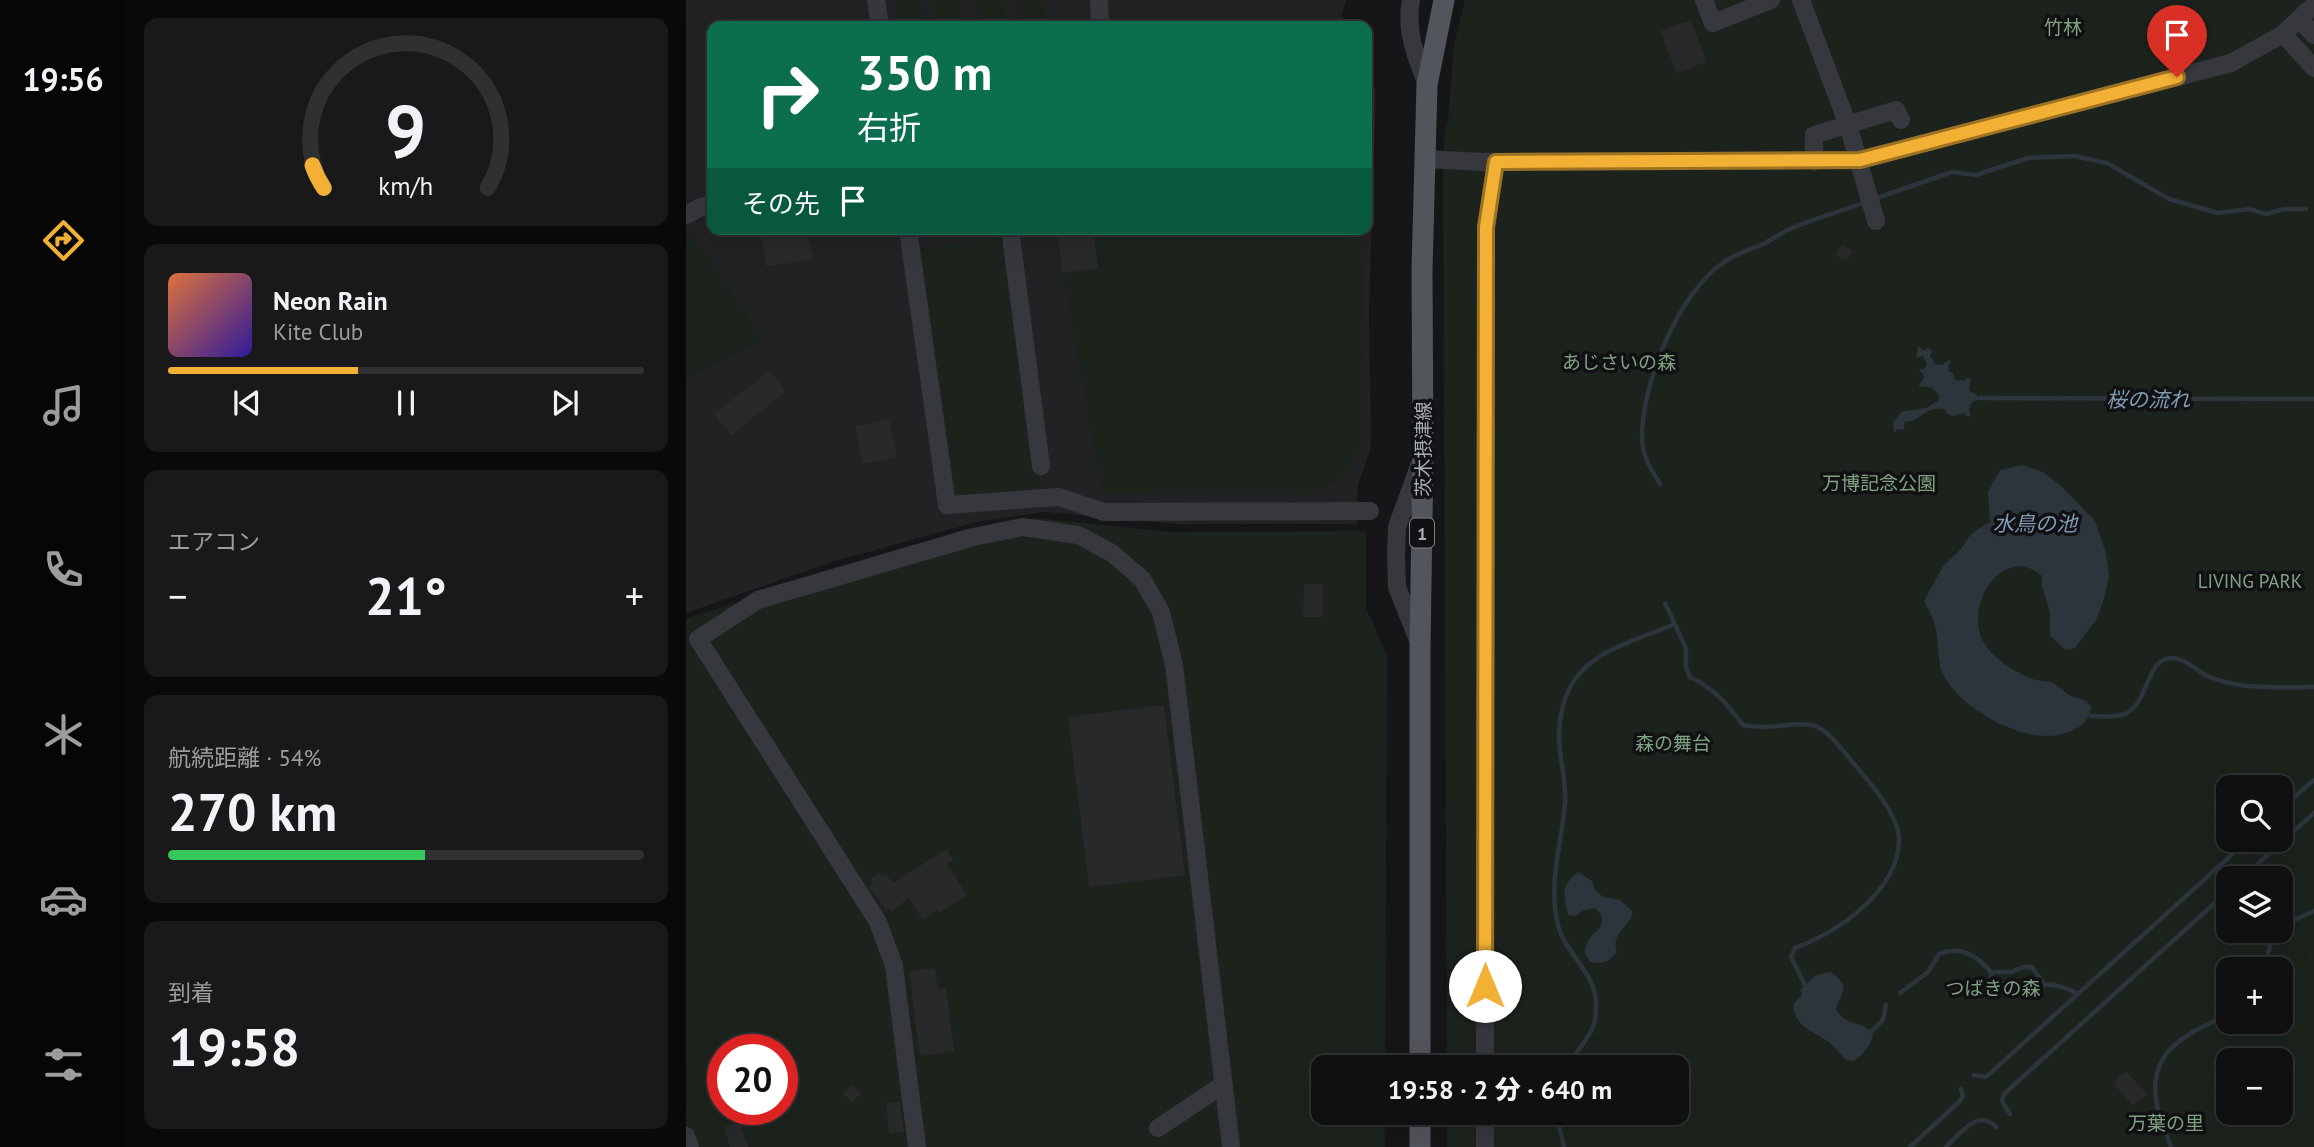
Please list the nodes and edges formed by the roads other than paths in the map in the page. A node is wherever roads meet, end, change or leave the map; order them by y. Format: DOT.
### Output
graph roads {
  1 [pos="876,0"];
  2 [pos="1099,0"];
  3 [pos="1410,0"];
  4 [pos="1444,0"];
  5 [pos="1704,0"];
  6 [pos="1771,0"];
  7 [pos="1801,0"];
  8 [pos="2314,5"];
  9 [pos="1740,6"];
  10 [pos="2300,19"];
  11 [pos="879,21"];
  12 [pos="1100,21"];
  13 [pos="2283,34"];
  14 [pos="2314,35"];
  15 [pos="2314,68"];
  16 [pos="1427,85"];
  17 [pos="1848,125"];
  18 [pos="1909,148"];
  19 [pos="1425,159"];
  20 [pos="1860,160"];
  21 [pos="1496,162"];
  22 [pos="1814,162"];
  23 [pos="707,205"];
  24 [pos="686,215"];
  25 [pos="1875,221"];
  26 [pos="909,235"];
  27 [pos="1011,235"];
  28 [pos="1041,466"];
  29 [pos="1370,511"];
  30 [pos="692,642"];
  31 [pos="1420,1055"];
  32 [pos="1485,1055"];
  33 [pos="1224,1084"];
  34 [pos="1420,1125"];
  35 [pos="1485,1125"];
  36 [pos="1158,1128"];
  37 [pos="686,1136"];
  38 [pos="690,1147"];
  39 [pos="917,1147"];
  40 [pos="1231,1147"];
  41 [pos="1420,1147"];
  42 [pos="1485,1147"];
  1 -- 11 [label="street"];
  2 -- 12 [label="street"];
  3 -- 16 [label="street"];
  4 -- 16 [label="main road, 茨木摂津線 / 1"];
  5 -- 9 [label="street"];
  6 -- 9 [label="street"];
  7 -- 17 [label="street"];
  8 -- 10 [label="street"];
  10 -- 13 [label="street"];
  10 -- 14 [label="street"];
  13 -- 15 [label="street"];
  13 -- 18 [label="street"];
  16 -- 19 [label="main road, 茨木摂津線 / 1"];
  17 -- 18 [label="street"];
  17 -- 20 [label="street"];
  17 -- 22 [label="street"];
  18 -- 20 [label="street"];
  19 -- 21 [label="street"];
  19 -- 31 [label="main road, 茨木摂津線 / 1"];
  20 -- 22 [label="street"];
  20 -- 25 [label="street"];
  21 -- 22 [label="street"];
  21 -- 32 [label="street"];
  23 -- 24 [label="street"];
  26 -- 29 [label="street"];
  27 -- 28 [label="street"];
  30 -- 33 [label="street"];
  30 -- 39 [label="street"];
  33 -- 36 [label="street"];
  33 -- 40 [label="street"];
  34 -- 41 [label="main road"];
  35 -- 42 [label="street"];
  37 -- 38 [label="street"];
}
